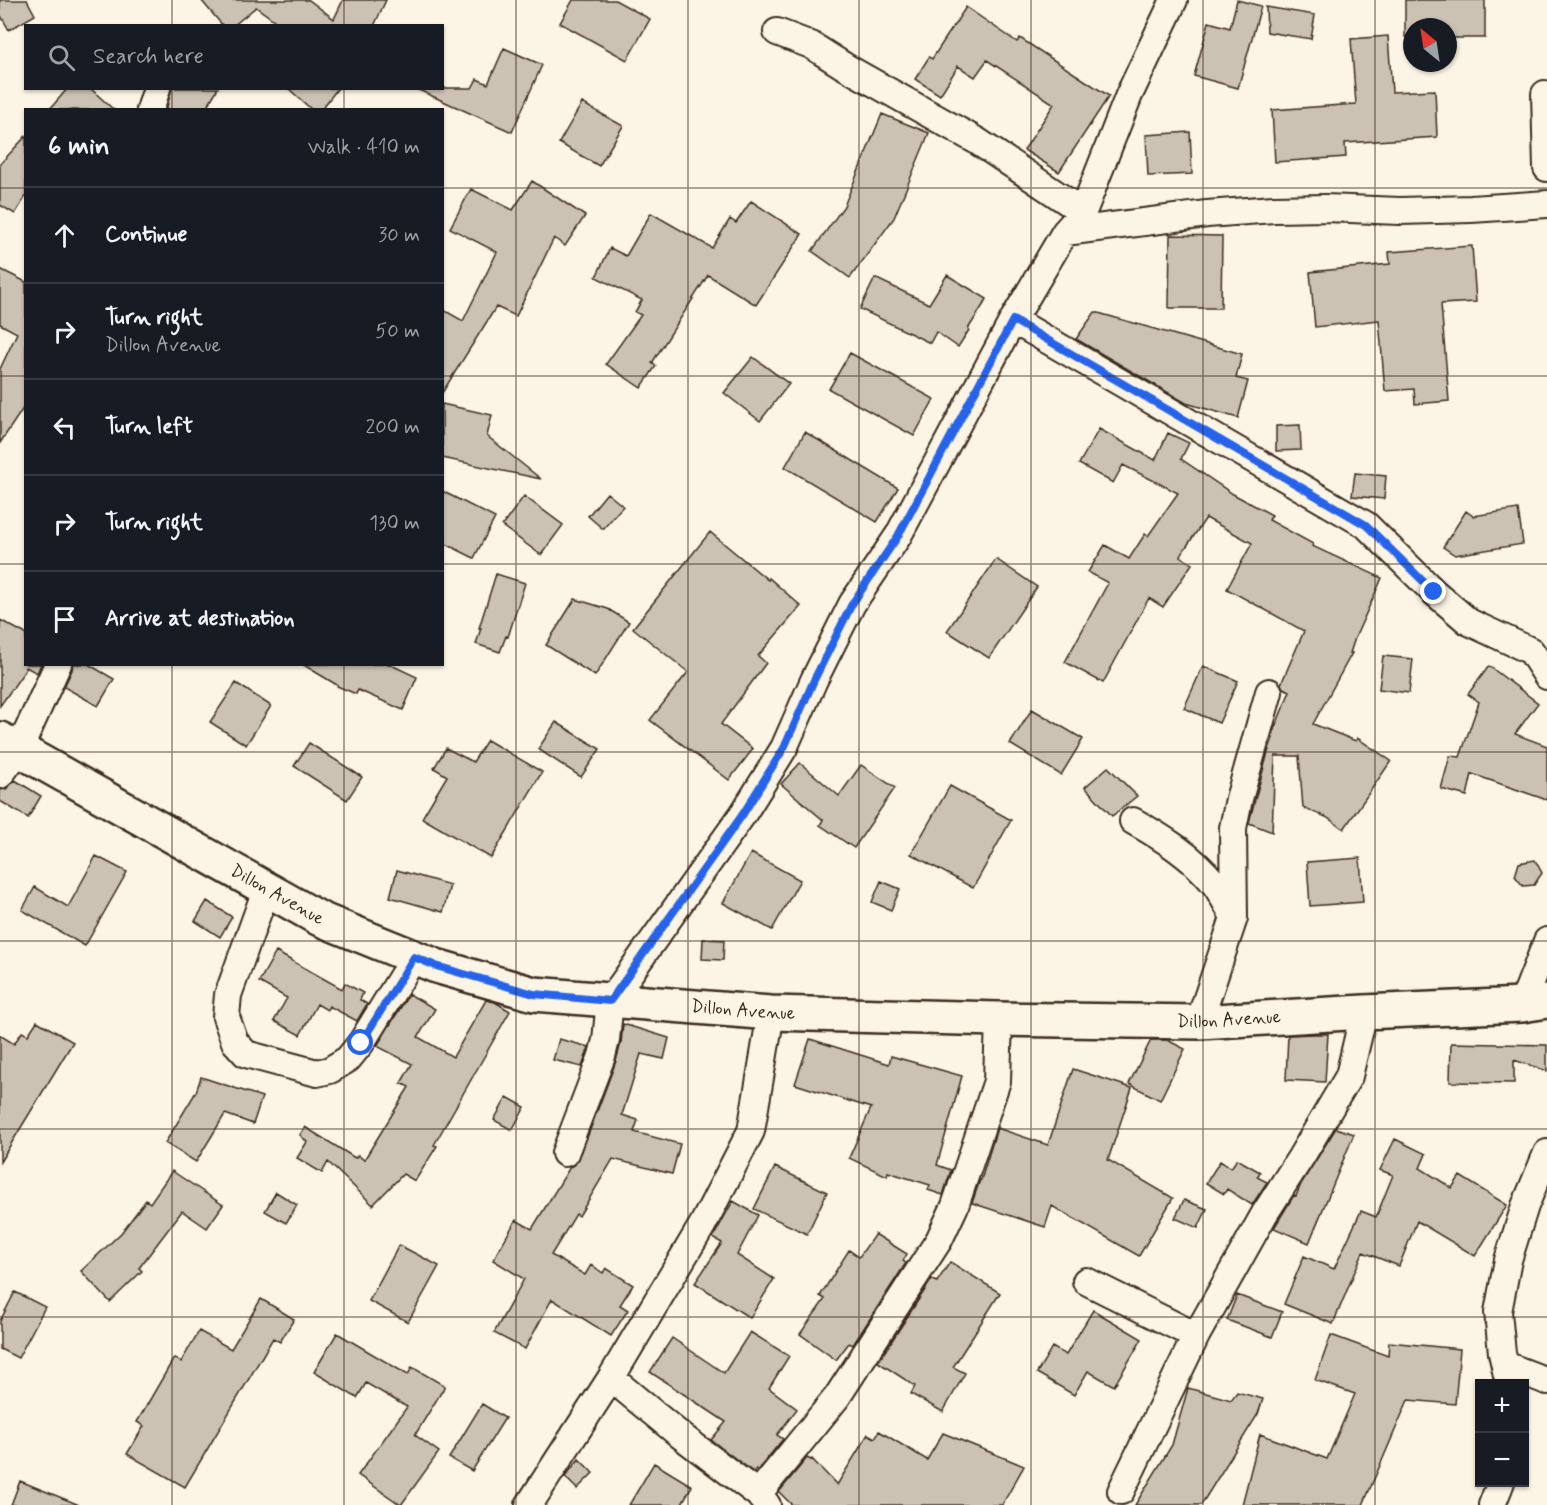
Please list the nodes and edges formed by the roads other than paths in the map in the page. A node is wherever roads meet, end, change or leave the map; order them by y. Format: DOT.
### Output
graph roads {
  1 [pos="1174,0"];
  2 [pos="777,32"];
  3 [pos="156,90"];
  4 [pos="1545,94"];
  5 [pos="151,108"];
  6 [pos="1547,168"];
  7 [pos="1547,204"];
  8 [pos="1083,212"];
  9 [pos="1065,232"];
  10 [pos="1013,320"];
  11 [pos="57,666"];
  12 [pos="1547,676"];
  13 [pos="1269,692"];
  14 [pos="6,754"];
  15 [pos="1133,821"];
  16 [pos="266,890"];
  17 [pos="1234,918"];
  18 [pos="1547,941"];
  19 [pos="414,957"];
  20 [pos="610,1001"];
  21 [pos="1534,1003"];
  22 [pos="1364,1012"];
  23 [pos="771,1013"];
  24 [pos="999,1019"];
  25 [pos="1198,1022"];
  26 [pos="565,1153"];
  27 [pos="1547,1153"];
  28 [pos="1086,1281"];
  29 [pos="1196,1336"];
  30 [pos="1507,1374"];
  31 [pos="611,1378"];
  32 [pos="1547,1381"];
  33 [pos="1499,1487"];
  34 [pos="1121,1491"];
  35 [pos="762,1499"];
  36 [pos="530,1505"];
  37 [pos="1492,1505"];
  1 -- 8 [label="street"];
  2 -- 8 [label="street"];
  3 -- 5 [label="street"];
  4 -- 6 [label="street"];
  7 -- 9 [label="street"];
  8 -- 9 [label="street"];
  9 -- 10 [label="street"];
  10 -- 12 [label="street"];
  10 -- 20 [label="street"];
  11 -- 14 [label="street"];
  13 -- 17 [label="street"];
  14 -- 16 [label="street, Dillon Avenue"];
  15 -- 17 [label="street"];
  16 -- 19 [label="street, Dillon Avenue"];
  16 -- 19 [label="street"];
  17 -- 25 [label="street"];
  18 -- 21 [label="street"];
  19 -- 20 [label="street, Dillon Avenue"];
  20 -- 23 [label="street, Dillon Avenue"];
  20 -- 26 [label="street"];
  21 -- 22 [label="street, Dillon Avenue"];
  22 -- 25 [label="street, Dillon Avenue"];
  22 -- 29 [label="street"];
  23 -- 24 [label="street, Dillon Avenue"];
  23 -- 31 [label="street"];
  24 -- 25 [label="street, Dillon Avenue"];
  24 -- 35 [label="street"];
  27 -- 30 [label="street"];
  28 -- 29 [label="street"];
  29 -- 34 [label="street"];
  30 -- 32 [label="street"];
  31 -- 35 [label="street"];
  31 -- 36 [label="street"];
  33 -- 37 [label="street"];
}
